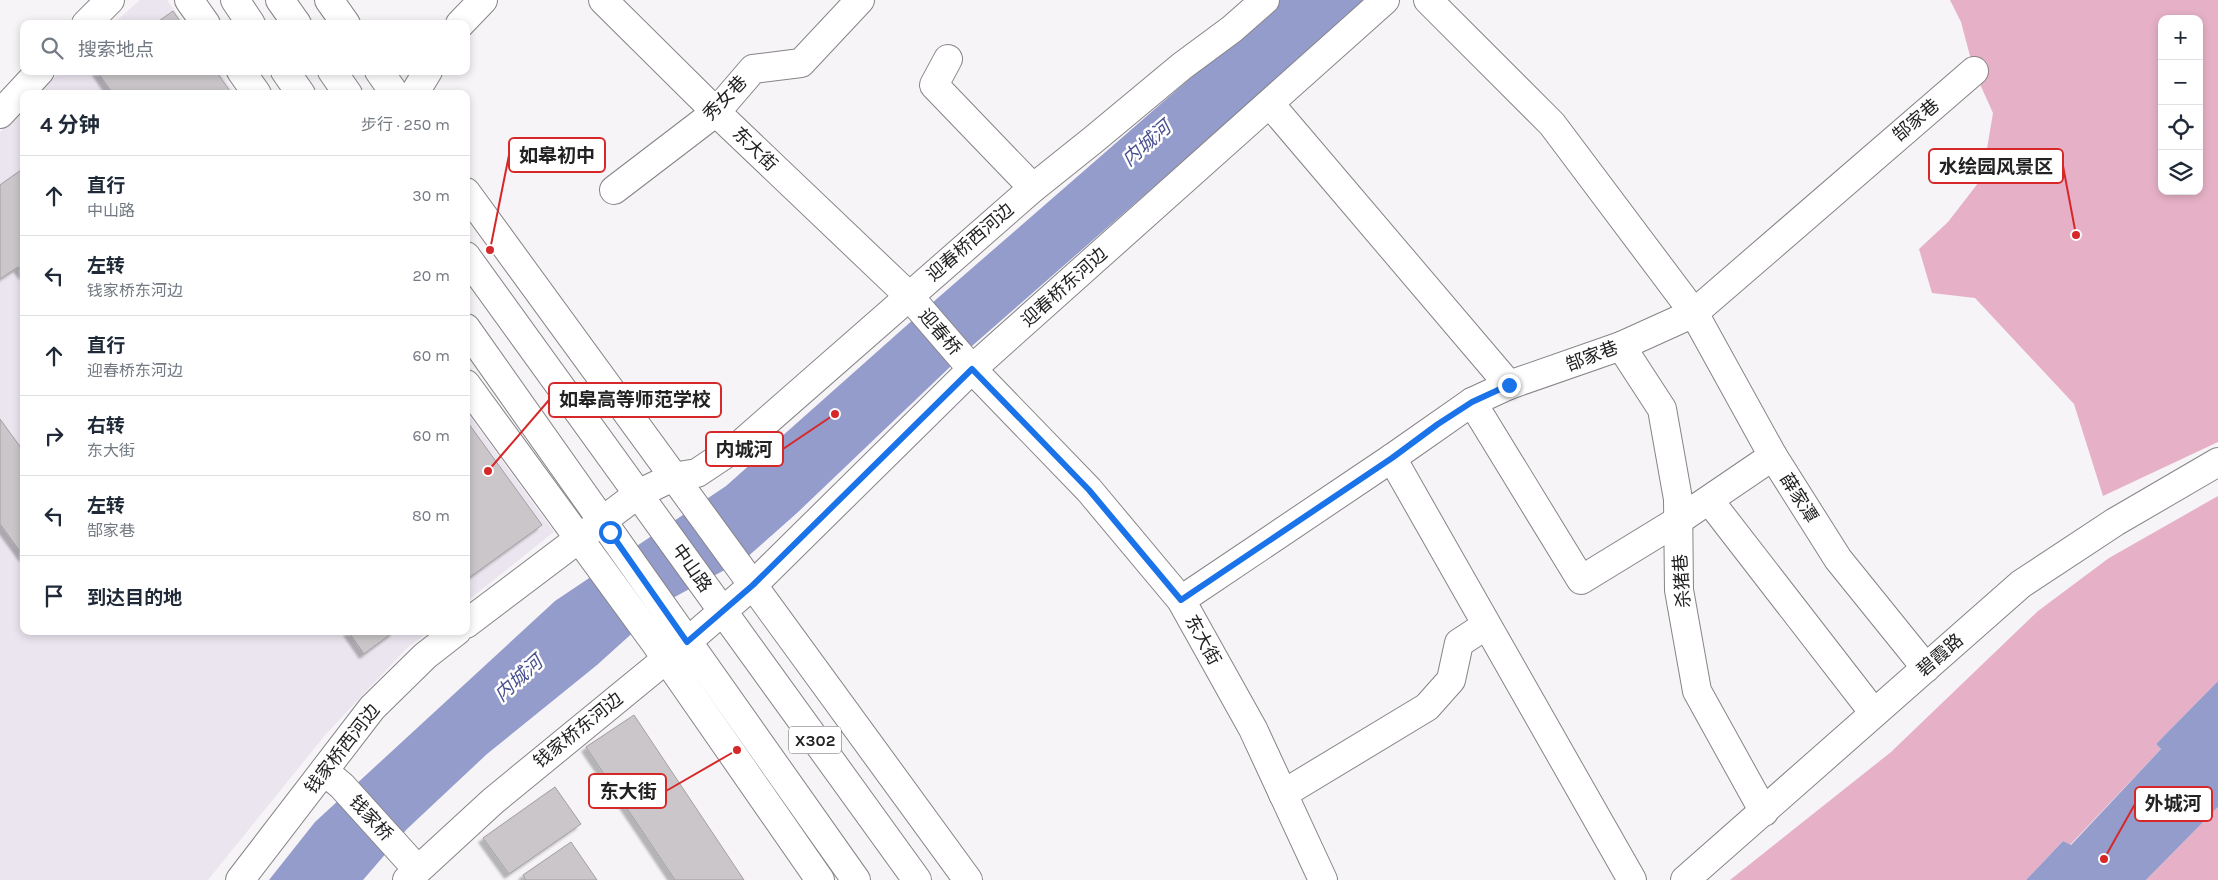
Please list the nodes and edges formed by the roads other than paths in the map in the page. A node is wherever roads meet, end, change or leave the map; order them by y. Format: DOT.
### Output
graph roads {
  1 [pos="110,0"];
  2 [pos="189,0"];
  3 [pos="234,0"];
  4 [pos="280,0"];
  5 [pos="329,0"];
  6 [pos="483,0"];
  7 [pos="603,0"];
  8 [pos="860,0"];
  9 [pos="1265,0"];
  10 [pos="1385,0"];
  11 [pos="1428,0"];
  12 [pos="90,20"];
  13 [pos="203,20"];
  14 [pos="248,20"];
  15 [pos="294,20"];
  16 [pos="343,20"];
  17 [pos="464,20"];
  18 [pos="948,59"];
  19 [pos="1974,71"];
  20 [pos="36,75"];
  21 [pos="244,75"];
  22 [pos="288,75"];
  23 [pos="335,75"];
  24 [pos="382,75"];
  25 [pos="426,75"];
  26 [pos="22,90"];
  27 [pos="254,90"];
  28 [pos="298,90"];
  29 [pos="345,90"];
  30 [pos="392,90"];
  31 [pos="416,90"];
  32 [pos="20,92"];
  33 [pos="1270,104"];
  34 [pos="716,112"];
  35 [pos="0,114"];
  36 [pos="1033,188"];
  37 [pos="614,190"];
  38 [pos="470,197"];
  39 [pos="470,262"];
  40 [pos="908,296"];
  41 [pos="1694,313"];
  42 [pos="470,334"];
  43 [pos="1621,346"];
  44 [pos="972,369"];
  45 [pos="1509,385"];
  46 [pos="470,389"];
  47 [pos="1472,402"];
  48 [pos="1773,456"];
  49 [pos="1392,458"];
  50 [pos="2218,462"];
  51 [pos="678,483"];
  52 [pos="643,500"];
  53 [pos="1709,500"];
  54 [pos="1679,520"];
  55 [pos="606,526"];
  56 [pos="583,544"];
  57 [pos="748,580"];
  58 [pos="1181,600"];
  59 [pos="718,606"];
  60 [pos="470,621"];
  61 [pos="1486,626"];
  62 [pos="452,635"];
  63 [pos="682,635"];
  64 [pos="660,652"];
  65 [pos="1926,668"];
  66 [pos="1874,713"];
  67 [pos="333,779"];
  68 [pos="1283,794"];
  69 [pos="1764,812"];
  70 [pos="408,866"];
  71 [pos="240,880"];
  72 [pos="820,880"];
  73 [pos="856,880"];
  74 [pos="917,880"];
  75 [pos="968,880"];
  76 [pos="1323,880"];
  77 [pos="1632,880"];
  78 [pos="1685,880"];
  1 -- 12 [label="street"];
  2 -- 13 [label="street"];
  3 -- 14 [label="street"];
  4 -- 15 [label="street"];
  5 -- 16 [label="street"];
  6 -- 17 [label="street"];
  7 -- 34 [label="street, 东大街"];
  8 -- 34 [label="street, 秀女巷"];
  9 -- 36 [label="street, 迎春桥西河边"];
  10 -- 33 [label="street, 迎春桥东河边"];
  11 -- 41 [label="street, 薛家潭"];
  18 -- 36 [label="street"];
  19 -- 41 [label="street, 郜家巷"];
  20 -- 26 [label="street"];
  21 -- 27 [label="street"];
  22 -- 28 [label="street"];
  23 -- 29 [label="street"];
  24 -- 30 [label="street"];
  25 -- 31 [label="street"];
  32 -- 35 [label="street"];
  33 -- 44 [label="street, 迎春桥东河边"];
  33 -- 45 [label="street"];
  34 -- 37 [label="street, 秀女巷"];
  34 -- 40 [label="street, 东大街"];
  36 -- 40 [label="street, 迎春桥西河边"];
  38 -- 51 [label="street"];
  39 -- 52 [label="street, 中山路 / X302"];
  40 -- 44 [label="street, 迎春桥"];
  40 -- 51 [label="street, 迎春桥西河边"];
  41 -- 43 [label="street, 郜家巷"];
  41 -- 48 [label="street, 薛家潭"];
  42 -- 55 [label="street, X302"];
  43 -- 45 [label="street, 郜家巷"];
  43 -- 54 [label="street, 杀猪巷"];
  44 -- 57 [label="street, 迎春桥东河边"];
  44 -- 58 [label="street, 东大街"];
  45 -- 47 [label="street, 郜家巷"];
  46 -- 56 [label="street"];
  47 -- 49 [label="street, 郜家巷"];
  47 -- 54 [label="street"];
  48 -- 53 [label="street"];
  48 -- 65 [label="street, 薛家潭"];
  49 -- 58 [label="street, 郜家巷"];
  49 -- 61 [label="street"];
  50 -- 65 [label="street, 碧霞路"];
  51 -- 52 [label="street"];
  51 -- 57 [label="street"];
  52 -- 55 [label="street"];
  52 -- 59 [label="street, 中山路 / X302"];
  53 -- 54 [label="street"];
  53 -- 66 [label="street"];
  54 -- 69 [label="street, 杀猪巷"];
  55 -- 56 [label="street"];
  55 -- 63 [label="street, X302"];
  56 -- 60 [label="street"];
  56 -- 64 [label="street"];
  57 -- 59 [label="street, 钱家桥东河边"];
  57 -- 75 [label="street"];
  58 -- 68 [label="street, 东大街"];
  59 -- 63 [label="street, 钱家桥东河边"];
  59 -- 74 [label="street, 中山路 / X302"];
  61 -- 68 [label="street"];
  61 -- 77 [label="street"];
  62 -- 67 [label="street, 钱家桥西河边"];
  63 -- 64 [label="street, 钱家桥东河边"];
  63 -- 73 [label="street, X302"];
  64 -- 70 [label="street, 钱家桥东河边"];
  64 -- 72 [label="street"];
  65 -- 66 [label="street, 碧霞路"];
  66 -- 69 [label="street, 碧霞路"];
  67 -- 70 [label="street, 钱家桥"];
  67 -- 71 [label="street, 钱家桥西河边"];
  68 -- 76 [label="street, 东大街"];
  69 -- 78 [label="street, 碧霞路"];
}
